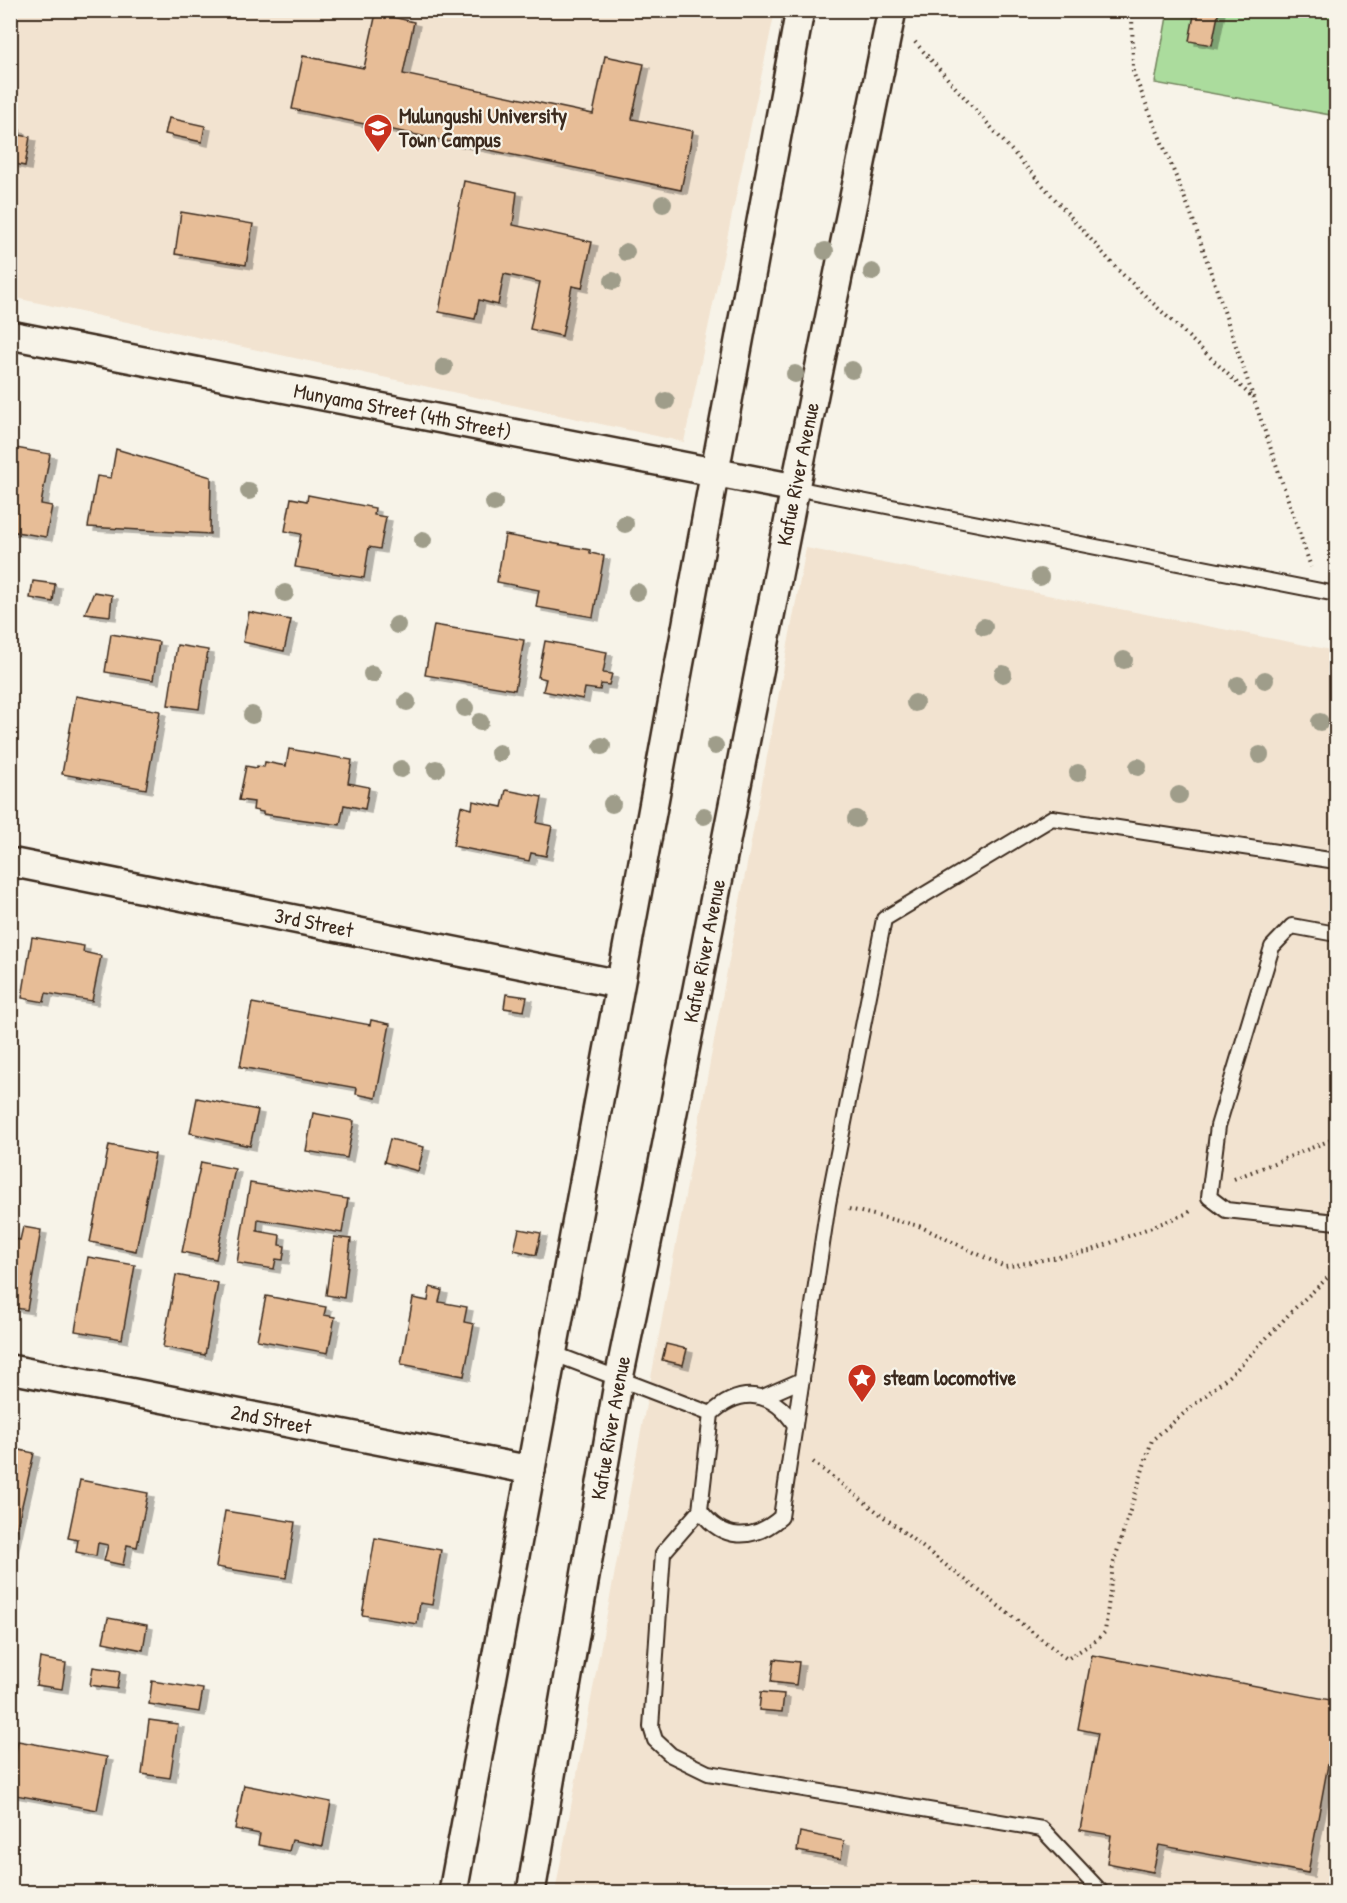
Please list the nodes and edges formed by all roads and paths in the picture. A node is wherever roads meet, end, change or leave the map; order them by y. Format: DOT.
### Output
graph roads {
  1 [pos="800,10"];
  2 [pos="1132,10"];
  3 [pos="891,13"];
  4 [pos="10,335"];
  5 [pos="1254,399"];
  6 [pos="713,472"];
  7 [pos="795,488"];
  8 [pos="1319,591"];
  9 [pos="1336,594"];
  10 [pos="1336,861"];
  11 [pos="10,862"];
  12 [pos="1336,934"];
  13 [pos="619,984"];
  14 [pos="1336,1138"];
  15 [pos="1209,1197"];
  16 [pos="828,1204"];
  17 [pos="1336,1222"];
  18 [pos="1336,1270"];
  19 [pos="552,1353"];
  20 [pos="10,1370"];
  21 [pos="619,1378"];
  22 [pos="802,1380"];
  23 [pos="763,1397"];
  24 [pos="711,1414"];
  25 [pos="795,1425"];
  26 [pos="792,1445"];
  27 [pos="531,1470"];
  28 [pos="700,1510"];
  29 [pos="453,1893"];
  30 [pos="531,1893"];
  31 [pos="1101,1893"];
  1 -- 6 [label="street"];
  2 -- 5 [label="path"];
  3 -- 5 [label="path"];
  3 -- 7 [label="street, Kafue River Avenue"];
  4 -- 6 [label="street, Munyama Street (4th Street)"];
  5 -- 8 [label="path"];
  6 -- 7 [label="street, Munyama Street (4th Street)"];
  6 -- 13 [label="street"];
  7 -- 8 [label="lane"];
  7 -- 21 [label="street, Kafue River Avenue"];
  8 -- 9 [label="lane"];
  10 -- 16 [label="lane"];
  11 -- 13 [label="street, 3rd Street"];
  12 -- 15 [label="lane"];
  13 -- 19 [label="street"];
  14 -- 15 [label="path"];
  15 -- 16 [label="path"];
  15 -- 17 [label="lane"];
  16 -- 22 [label="lane"];
  18 -- 26 [label="path"];
  19 -- 21 [label="lane"];
  19 -- 27 [label="street"];
  20 -- 27 [label="street, 2nd Street"];
  21 -- 24 [label="lane"];
  21 -- 30 [label="street, Kafue River Avenue"];
  22 -- 23 [label="lane"];
  22 -- 25 [label="lane"];
  23 -- 24 [label="lane"];
  23 -- 25 [label="lane"];
  24 -- 28 [label="lane"];
  25 -- 26 [label="lane"];
  26 -- 28 [label="lane"];
  27 -- 29 [label="street"];
  28 -- 31 [label="lane"];
}
